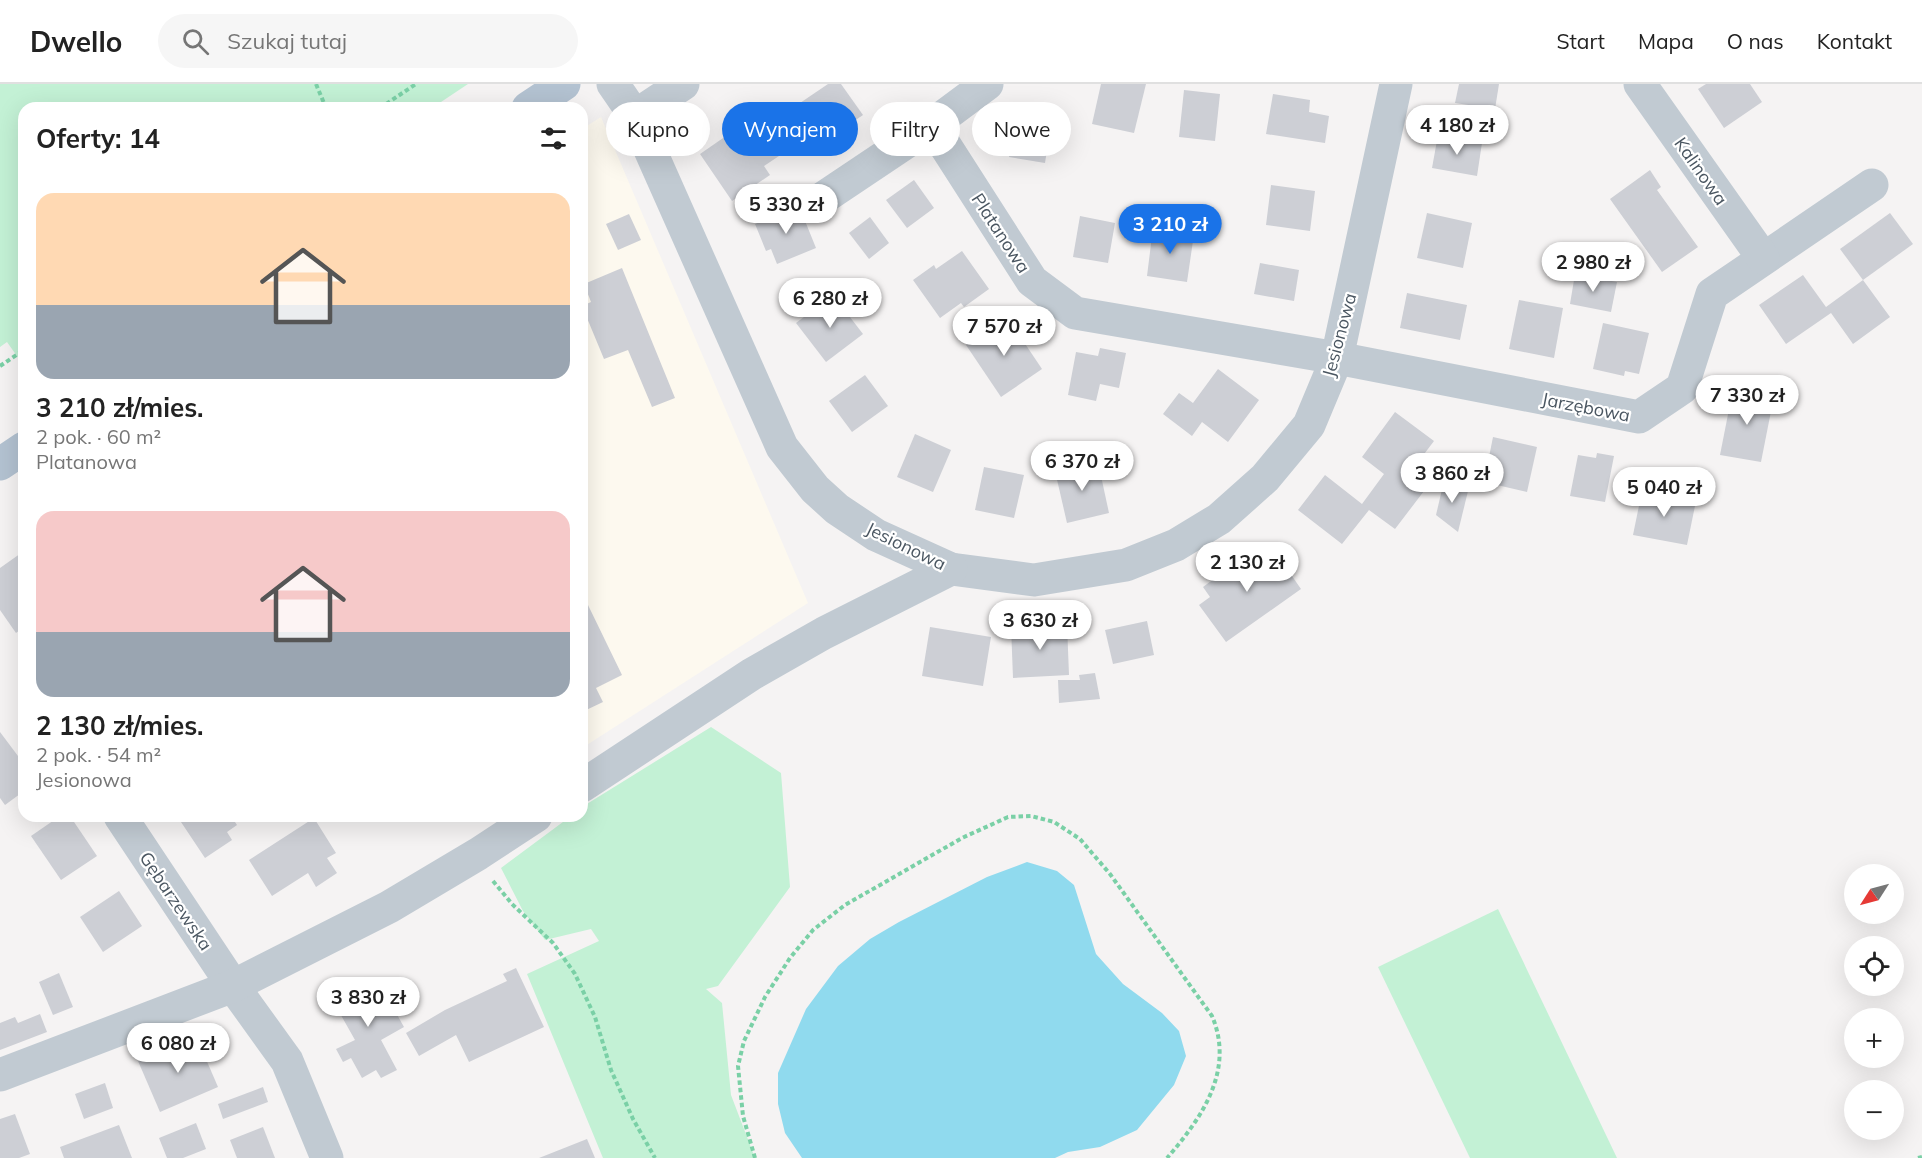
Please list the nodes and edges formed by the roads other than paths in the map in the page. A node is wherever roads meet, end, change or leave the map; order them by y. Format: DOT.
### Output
graph roads {
  1 [pos="564,84"];
  2 [pos="612,84"];
  3 [pos="683,84"];
  4 [pos="987,84"];
  5 [pos="1396,84"];
  6 [pos="1640,84"];
  7 [pos="537,102"];
  8 [pos="624,102"];
  9 [pos="655,102"];
  10 [pos="960,104"];
  11 [pos="652,156"];
  12 [pos="886,156"];
  13 [pos="952,156"];
  14 [pos="1872,185"];
  15 [pos="824,198"];
  16 [pos="1763,258"];
  17 [pos="1337,358"];
  18 [pos="18,452"];
  19 [pos="0,464"];
  20 [pos="951,569"];
  21 [pos="588,782"];
  22 [pos="124,822"];
  23 [pos="527,822"];
  24 [pos="233,986"];
  25 [pos="0,1075"];
  26 [pos="327,1158"];
  1 -- 7 [label="main road"];
  2 -- 8 [label="street, Jesionowa"];
  3 -- 9 [label="street"];
  4 -- 10 [label="street"];
  5 -- 17 [label="street, Jesionowa"];
  6 -- 16 [label="street, Kalinowa"];
  11 -- 20 [label="street, Jesionowa"];
  12 -- 15 [label="street"];
  13 -- 17 [label="street, Platanowa"];
  14 -- 16 [label="street, Jarzębowa"];
  16 -- 17 [label="street, Jarzębowa"];
  17 -- 20 [label="street, Jesionowa"];
  18 -- 19 [label="main road"];
  20 -- 21 [label="street"];
  22 -- 24 [label="street, Gębarzewska"];
  23 -- 24 [label="street"];
  24 -- 25 [label="street"];
  24 -- 26 [label="street, Gębarzewska"];
}
